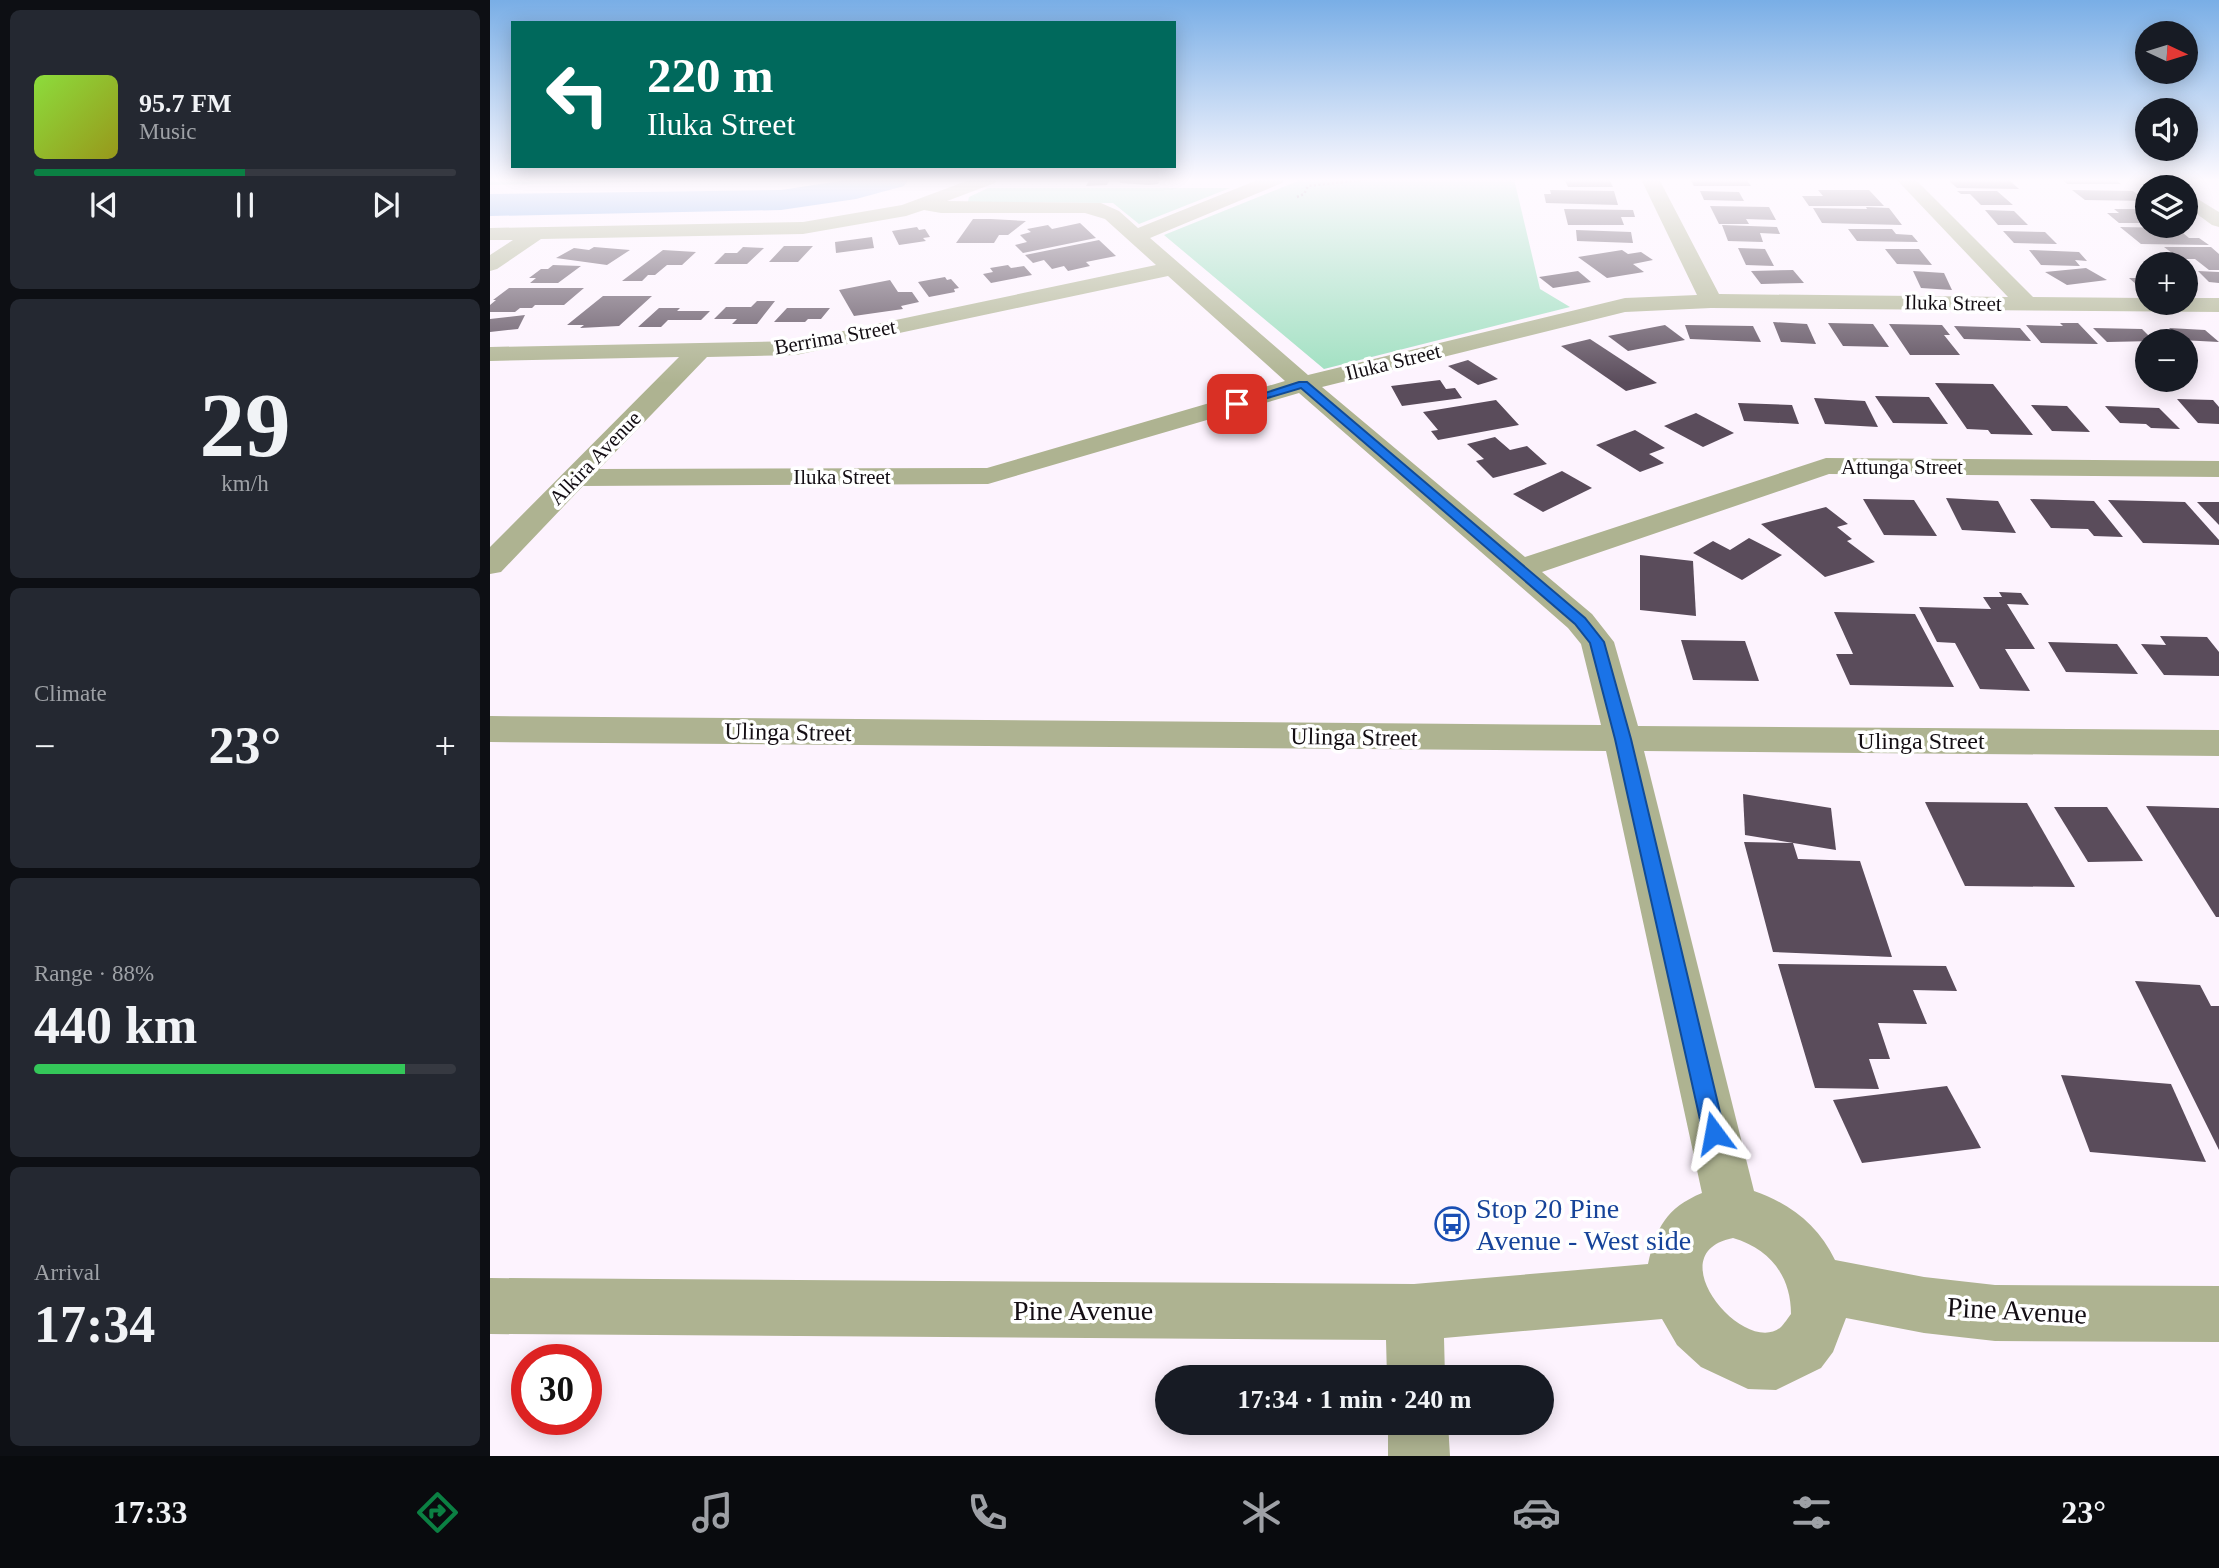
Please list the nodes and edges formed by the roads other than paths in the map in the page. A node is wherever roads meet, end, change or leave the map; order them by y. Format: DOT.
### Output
graph roads {
  1 [pos="516,247"];
  2 [pos="1149,247"];
  3 [pos="1684,247"];
  4 [pos="1972,247"];
  5 [pos="490,265"];
  6 [pos="1174,268"];
  7 [pos="1711,301"];
  8 [pos="2028,304"];
  9 [pos="2219,304"];
  10 [pos="701,350"];
  11 [pos="490,354"];
  12 [pos="1303,384"];
  13 [pos="2219,469"];
  14 [pos="576,478"];
  15 [pos="490,565"];
  16 [pos="1518,570"];
  17 [pos="490,729"];
  18 [pos="1623,739"];
  19 [pos="2219,743"];
  20 [pos="1732,1212"];
  21 [pos="1818,1285"];
  22 [pos="1676,1290"];
  23 [pos="490,1306"];
  24 [pos="1414,1312"];
  25 [pos="2219,1314"];
  26 [pos="1416,1365"];
  27 [pos="1418,1435"];
  28 [pos="1419,1456"];
  1 -- 5 [label="street"];
  2 -- 6 [label="street"];
  3 -- 7 [label="street"];
  4 -- 8 [label="street"];
  6 -- 10 [label="street, Berrima Street"];
  6 -- 12 [label="street"];
  7 -- 8 [label="street, Iluka Street"];
  7 -- 12 [label="street, Iluka Street"];
  8 -- 9 [label="street, Iluka Street"];
  10 -- 11 [label="street, Berrima Street"];
  10 -- 14 [label="street, Alkira Avenue"];
  12 -- 14 [label="street, Iluka Street"];
  12 -- 16 [label="street"];
  13 -- 16 [label="street, Attunga Street"];
  14 -- 15 [label="street, Alkira Avenue"];
  16 -- 18 [label="street"];
  17 -- 18 [label="street, Ulinga Street"];
  18 -- 19 [label="street, Ulinga Street"];
  18 -- 20 [label="street"];
  20 -- 21 [label="street"];
  20 -- 22 [label="street"];
  21 -- 22 [label="street"];
  21 -- 25 [label="street, Pine Avenue"];
  22 -- 24 [label="street, Pine Avenue"];
  23 -- 24 [label="street, Pine Avenue"];
  24 -- 26 [label="street"];
  27 -- 28 [label="street"];
}
